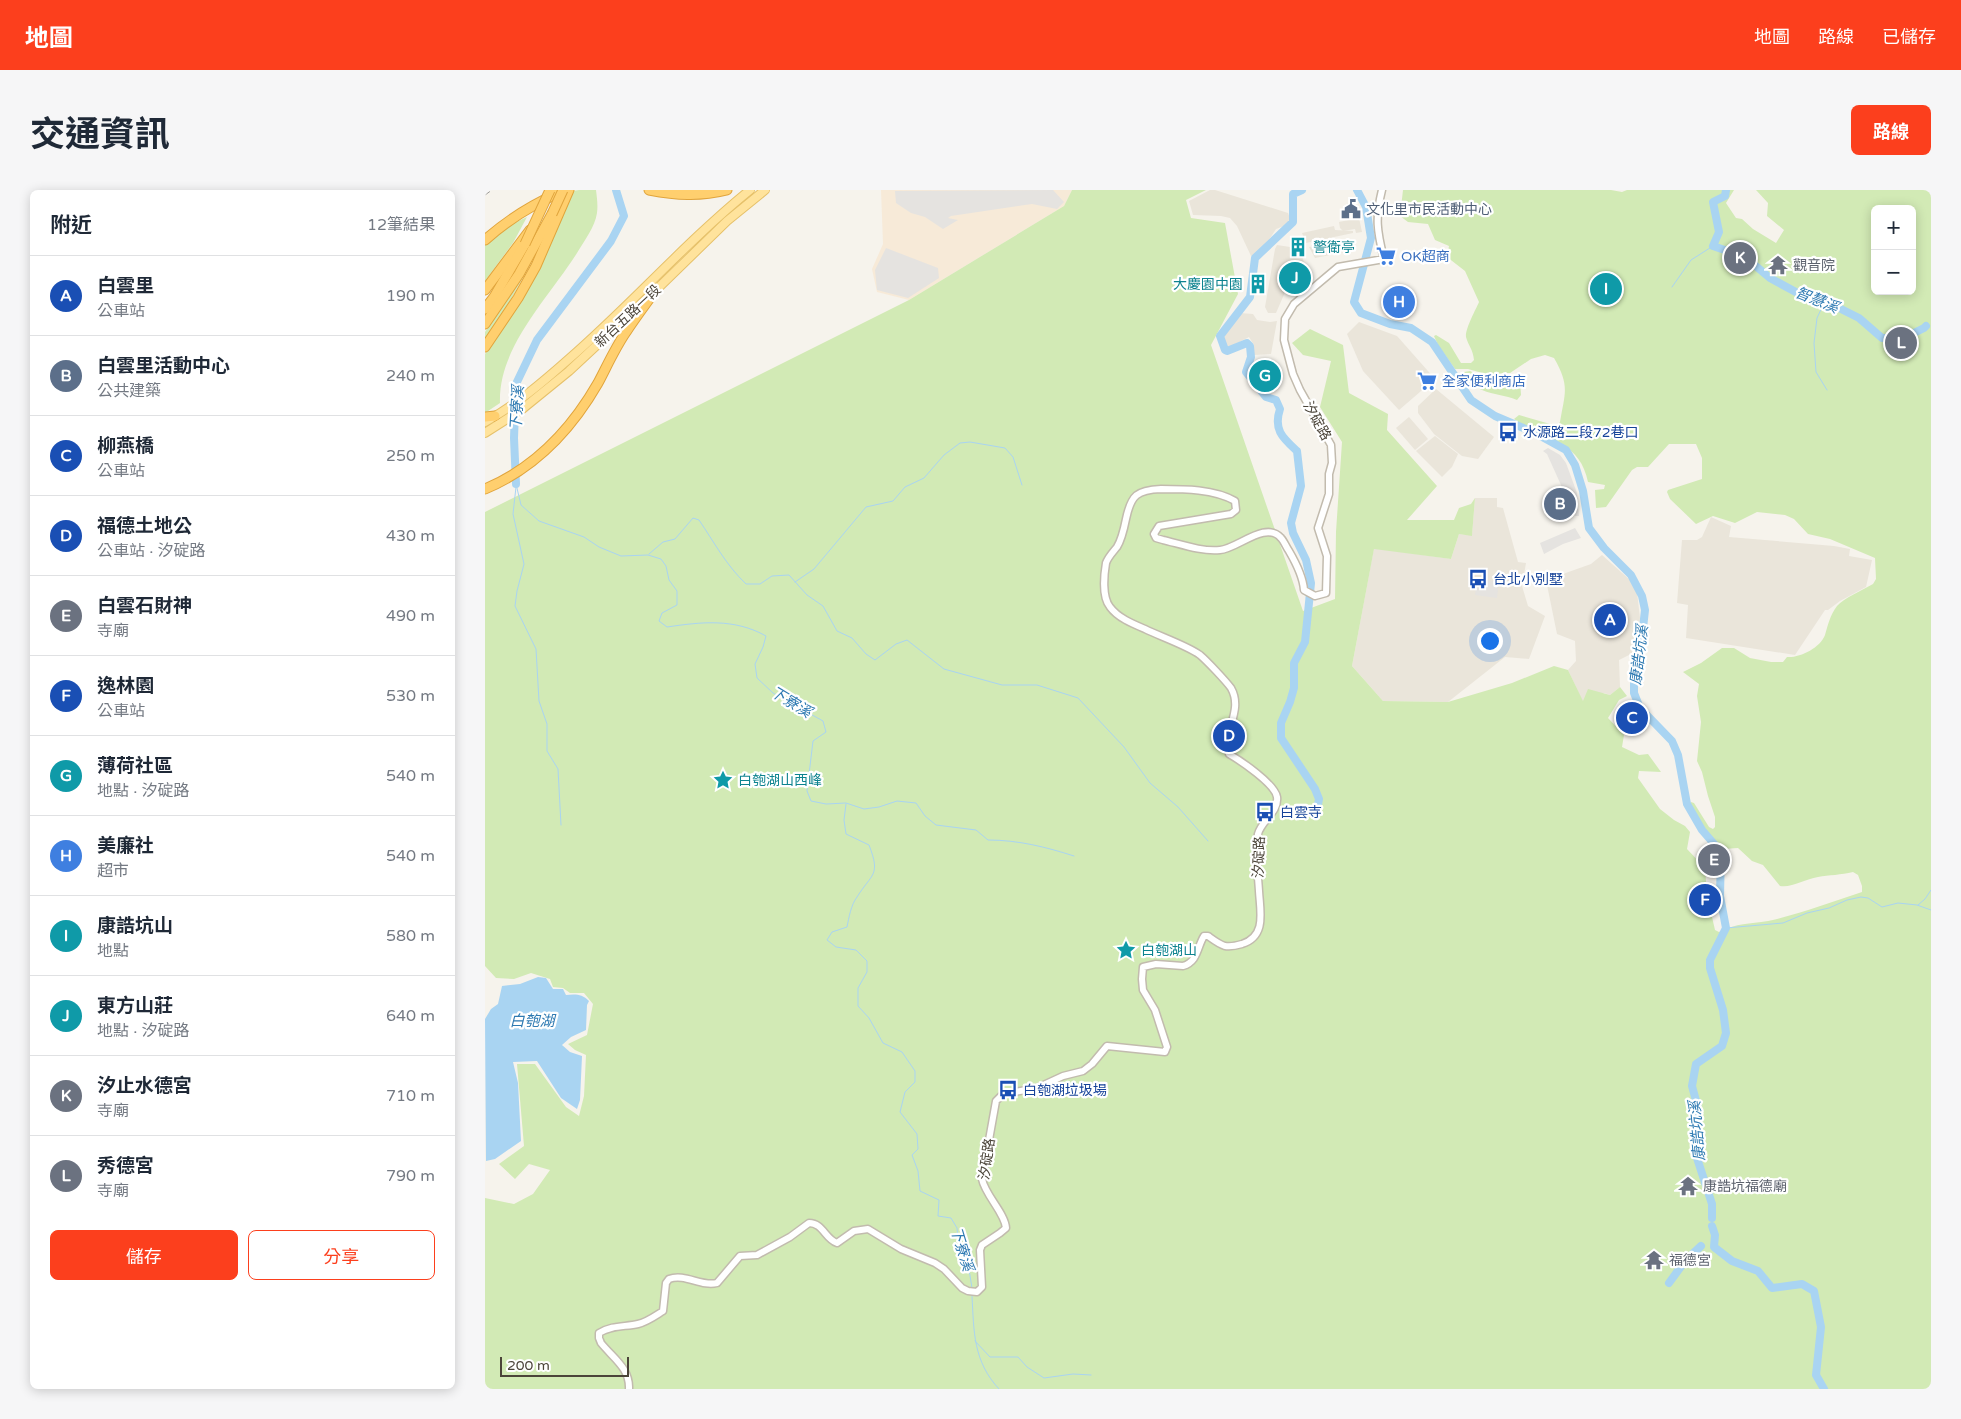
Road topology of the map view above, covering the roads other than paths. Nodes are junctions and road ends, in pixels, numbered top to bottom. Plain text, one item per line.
1 (550, 190) edge
2 (566, 190) edge
3 (649, 190) edge
4 (727, 190) edge
5 (750, 190) edge
6 (765, 190) edge
7 (1382, 190) edge
8 (485, 240) edge
9 (522, 244) junction
10 (485, 290) edge
11 (655, 292) junction
12 (485, 310) edge
13 (485, 324) edge
14 (485, 347) edge
15 (495, 416) junction
16 (485, 417) edge
17 (485, 422) edge
18 (485, 433) edge
19 (485, 489) edge
20 (629, 1389) edge

1 - 9 highway, bridge
2 - 8 highway
2 - 13 highway, bridge
2 - 14 highway
3 - 4 highway
5 - 15 main road, 新台五路一段
6 - 11 main road, 新台五路一段
7 - 20 street, 汐碇路
9 - 10 highway
9 - 12 highway
11 - 18 main road, 新台五路一段
11 - 19 highway
15 - 16 highway
15 - 17 main road, 新台五路一段

